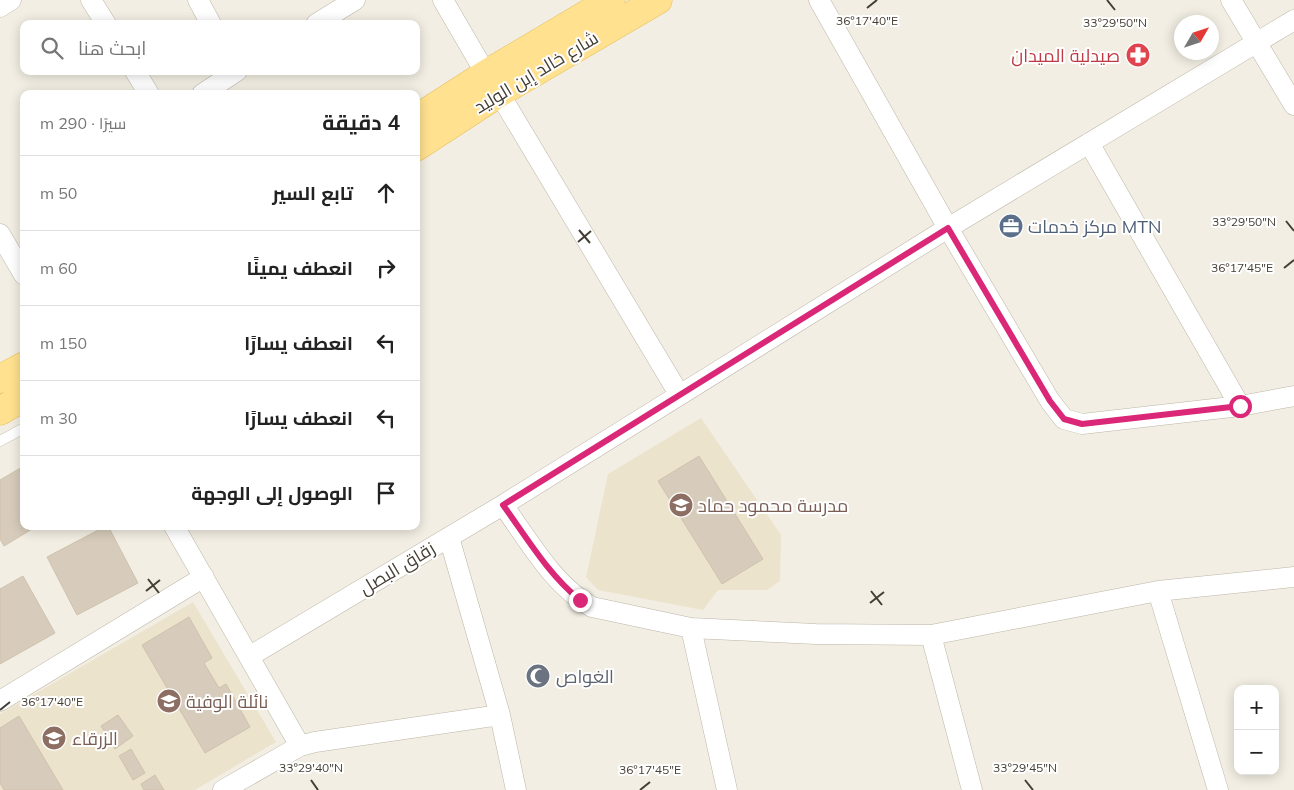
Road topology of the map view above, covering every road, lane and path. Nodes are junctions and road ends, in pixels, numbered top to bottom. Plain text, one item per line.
1 (11, 0) edge
2 (91, 0) edge
3 (198, 0) edge
4 (355, 0) edge
5 (442, 0) edge
6 (611, 0) edge
7 (658, 0) edge
8 (819, 0) edge
9 (1231, 0) edge
10 (0, 7) edge
11 (104, 20) edge
12 (209, 20) edge
13 (322, 20) edge
14 (1294, 20) edge
15 (1257, 42) junction
16 (137, 75) edge
17 (231, 75) edge
18 (493, 84) junction
19 (147, 90) edge
20 (208, 90) edge
21 (1294, 105) edge
22 (420, 117) edge
23 (1090, 143) junction
24 (420, 144) edge
25 (948, 228) junction
26 (0, 234) edge
27 (20, 268) edge
28 (20, 368) edge
29 (0, 380) edge
30 (679, 394) junction
31 (1294, 396) edge
32 (20, 399) edge
33 (1240, 406) junction
34 (0, 411) edge
35 (20, 430) edge
36 (0, 441) edge
37 (503, 505) junction
38 (176, 530) edge
39 (449, 537) junction
40 (1294, 577) edge
41 (204, 578) junction
42 (1158, 591) junction
43 (691, 628) junction
44 (931, 635) junction
45 (250, 656) junction
46 (0, 701) edge
47 (500, 715) junction
48 (300, 746) junction
49 (223, 790) edge
50 (516, 790) edge
51 (727, 790) edge
52 (972, 790) edge
53 (1218, 790) edge

1 - 10 street
2 - 11 street
3 - 12 street
4 - 13 street
5 - 18 street
6 - 18 main road, شارع خالد إبن الوليد
7 - 18 main road, شارع خالد إبن الوليد
8 - 25 street
9 - 15 street
14 - 15 street
15 - 21 street
15 - 23 street
16 - 19 street
17 - 20 street
18 - 22 main road, شارع خالد إبن الوليد
18 - 24 main road, شارع خالد إبن الوليد
18 - 30 street
23 - 25 street
23 - 33 street
25 - 30 street
25 - 33 street
26 - 27 street
28 - 29 main road
30 - 37 street
31 - 33 street
32 - 34 main road
35 - 36 lane
37 - 39 street
37 - 43 street
38 - 41 street
39 - 45 street, زقاق البصل
39 - 47 street, زقاق البصل
40 - 42 street
41 - 45 street
41 - 46 street
42 - 44 street
42 - 53 street
43 - 44 street
43 - 51 street
44 - 52 street
45 - 48 street
47 - 48 street
47 - 50 street, زقاق البصل
48 - 49 street

